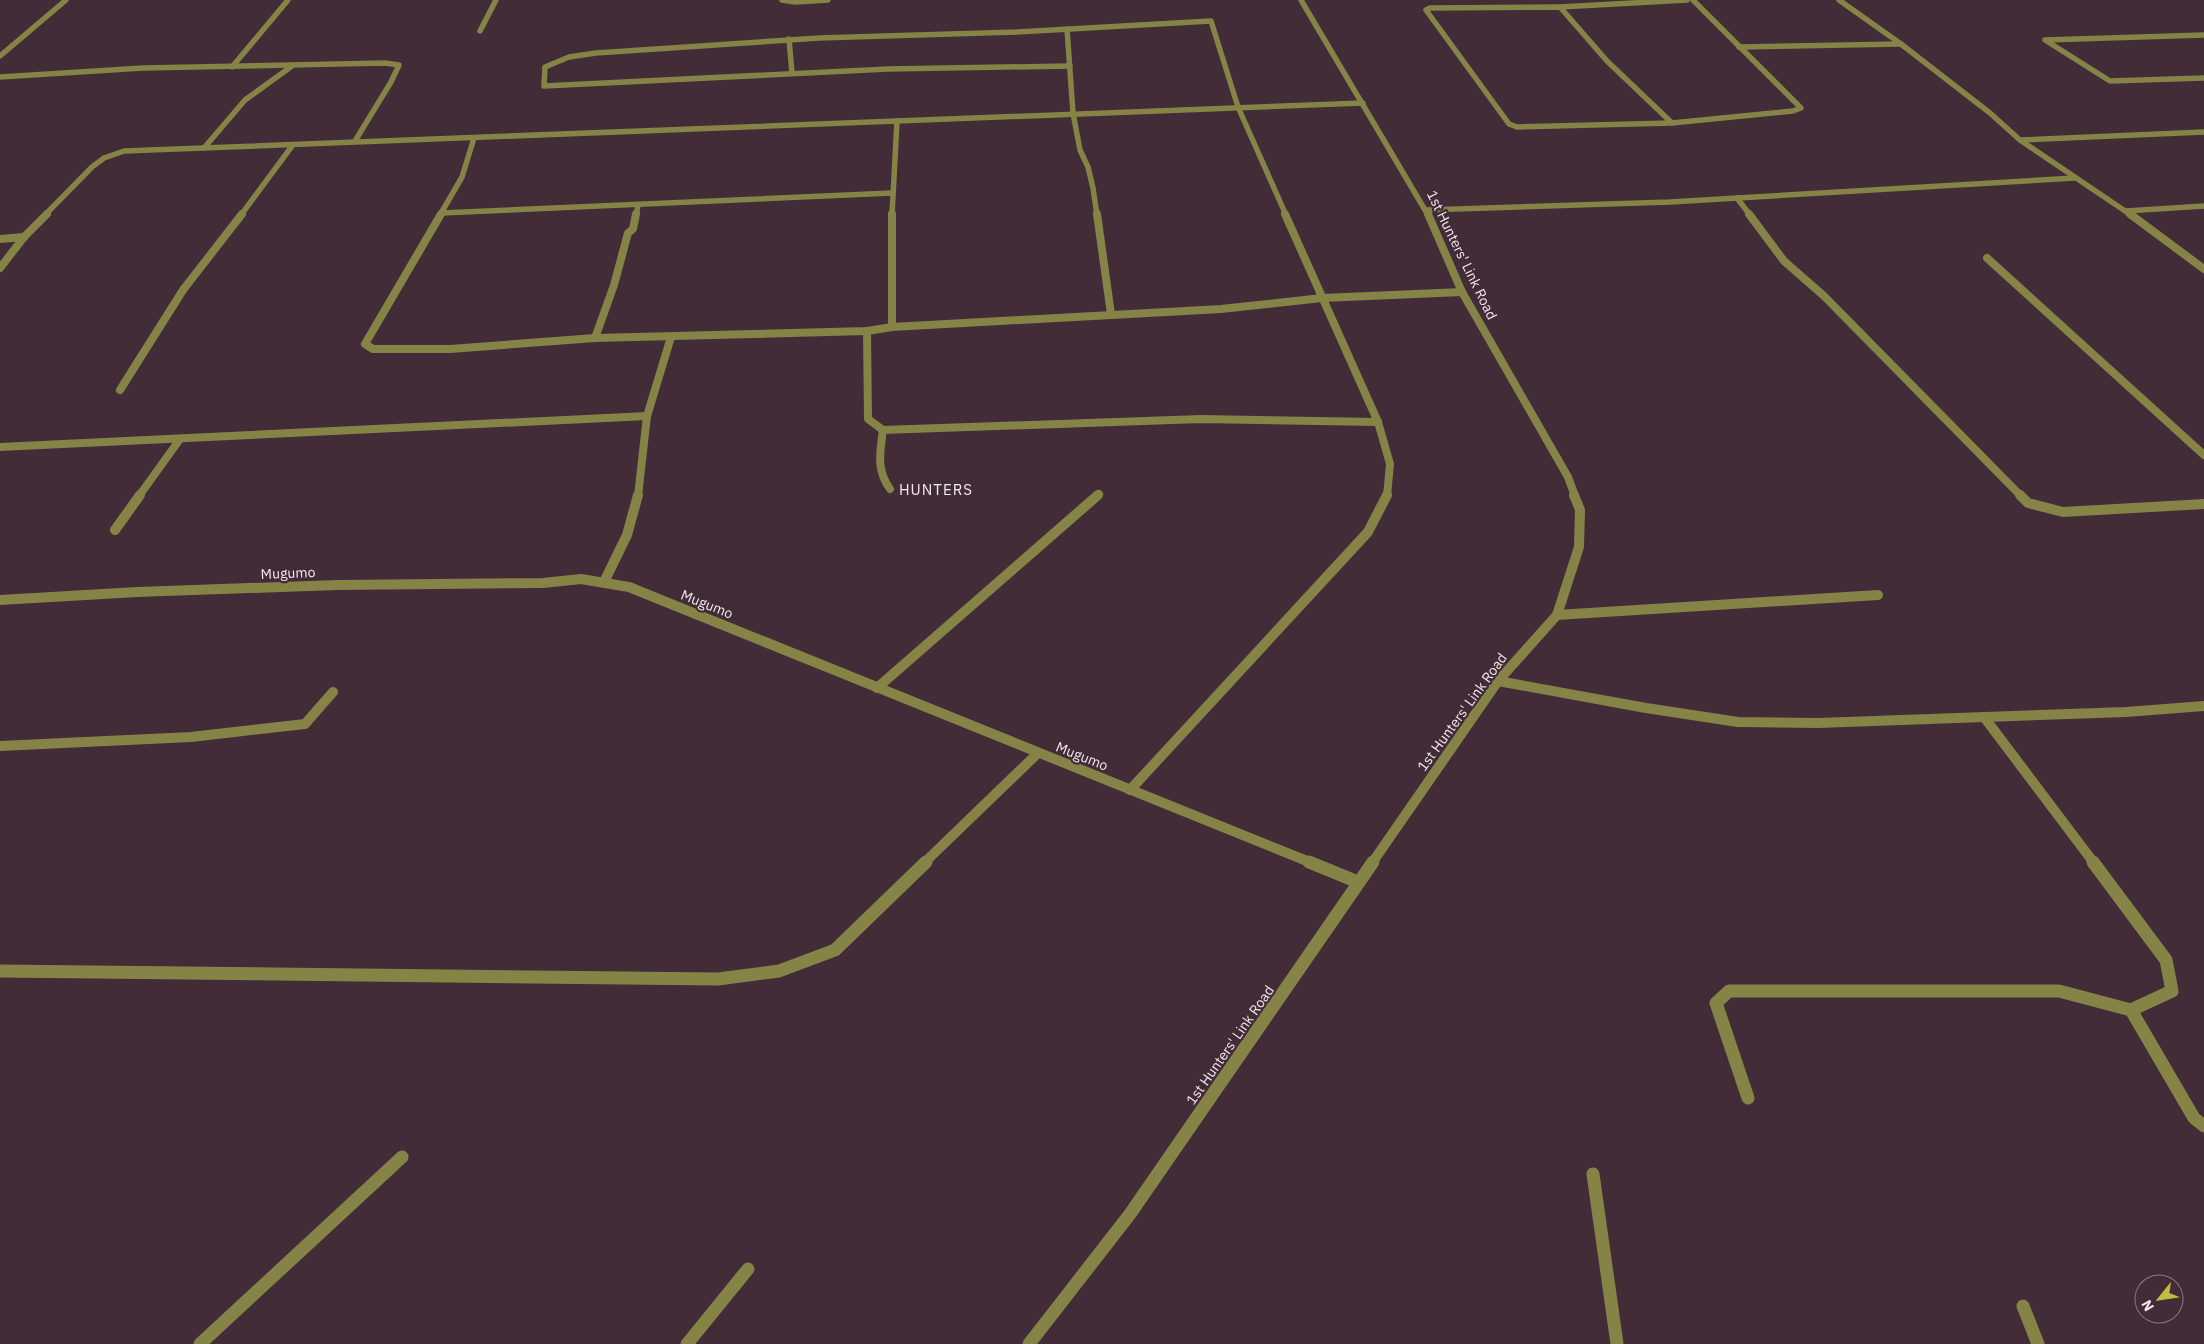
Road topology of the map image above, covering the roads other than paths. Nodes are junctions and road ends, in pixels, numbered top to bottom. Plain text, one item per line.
1 (66, 0) edge
2 (288, 0) edge
3 (496, 0) edge
4 (782, 0) edge
5 (828, 0) edge
6 (1301, 0) edge
7 (1687, 0) edge
8 (1693, 0) edge
9 (1839, 0) edge
10 (1560, 7) junction
11 (1067, 29) junction
12 (480, 32) dead end
13 (2204, 35) edge
14 (789, 39) junction
15 (1901, 44) junction
16 (1739, 47) junction
17 (0, 56) edge
18 (292, 66) junction
19 (1070, 66) junction
20 (232, 67) junction
21 (792, 73) junction
22 (0, 77) edge
23 (8, 78) junction
24 (2204, 78) edge
25 (0, 85) edge
26 (1363, 103) junction
27 (1238, 108) junction
28 (1073, 113) junction
29 (896, 121) junction
30 (1672, 122) junction
31 (2204, 132) edge
32 (474, 138) junction
33 (2020, 140) junction
34 (354, 141) junction
35 (292, 146) junction
36 (204, 148) junction
37 (2075, 178) junction
38 (892, 193) junction
39 (1737, 198) junction
40 (638, 206) junction
41 (2204, 206) edge
42 (1426, 210) junction
43 (2126, 211) junction
44 (441, 213) junction
45 (24, 237) junction
46 (0, 239) edge
47 (1987, 258) dead end
48 (0, 268) edge
49 (2204, 269) edge
50 (1462, 292) junction
51 (1322, 298) junction
52 (1111, 314) junction
53 (892, 327) junction
54 (867, 331) junction
55 (671, 337) junction
56 (595, 338) junction
57 (120, 390) dead end
58 (647, 416) junction
59 (1378, 422) junction
60 (883, 430) junction
61 (180, 439) junction
62 (0, 447) edge
63 (2204, 455) edge
64 (890, 489) dead end
65 (1099, 494) dead end
66 (2204, 504) edge
67 (115, 530) dead end
68 (604, 582) junction
69 (1878, 594) dead end
70 (0, 600) edge
71 (1556, 614) junction
72 (1498, 681) junction
73 (877, 688) junction
74 (333, 692) dead end
75 (2204, 706) edge
76 (1984, 717) junction
77 (0, 746) edge
78 (1038, 753) junction
79 (1130, 790) junction
80 (1358, 882) junction
81 (0, 971) edge
82 (2132, 1010) junction
83 (1748, 1098) dead end
84 (2204, 1126) edge
85 (402, 1157) dead end
86 (1593, 1174) dead end
87 (748, 1269) dead end
88 (2023, 1306) dead end
89 (200, 1344) edge
90 (687, 1344) edge
91 (1029, 1344) edge
92 (1617, 1344) edge
93 (2038, 1344) edge

1 - 17 street
2 - 20 street
3 - 12 street
4 - 5 street
6 - 26 street, 1st Hunters' Link Road
7 - 10 street
8 - 16 street
9 - 15 street
10 - 30 street
10 - 30 street
11 - 14 street
11 - 19 street
11 - 27 street
13 - 24 street
14 - 21 street
14 - 21 street
15 - 16 street
15 - 33 street
16 - 30 street
18 - 20 street
18 - 34 street
18 - 36 street
19 - 21 street
19 - 28 street
20 - 23 street
22 - 23 street
23 - 25 street
26 - 27 street
26 - 42 street, 1st Hunters' Link Road
27 - 28 street
27 - 51 street
28 - 29 street
28 - 52 street
29 - 32 street
29 - 38 street
31 - 33 street
32 - 34 street
32 - 44 street
33 - 37 street
34 - 35 street
35 - 36 street
35 - 57 street
36 - 45 street
37 - 39 street
37 - 43 street
38 - 40 street
38 - 53 street
39 - 42 street
39 - 66 street
40 - 44 street
40 - 56 street
41 - 43 street
42 - 50 street, 1st Hunters' Link Road
43 - 49 street
44 - 56 street
45 - 46 street
45 - 48 street
47 - 63 street
50 - 51 street
50 - 71 street, 1st Hunters' Link Road
51 - 52 street
51 - 59 street
52 - 53 street
53 - 54 street
54 - 55 street
54 - 60 street
55 - 56 street
55 - 58 street
58 - 61 street
58 - 68 street
59 - 60 street
59 - 79 street
60 - 64 street
61 - 62 street
61 - 67 street
65 - 73 street
68 - 70 street, Mugumo
68 - 73 street, Mugumo
69 - 71 street
71 - 72 street, 1st Hunters' Link Road
72 - 76 street
72 - 80 street, 1st Hunters' Link Road
73 - 78 street, Mugumo
74 - 77 street
75 - 76 street
76 - 82 street
78 - 79 street, Mugumo
78 - 81 street
79 - 80 street, Mugumo
80 - 91 street, 1st Hunters' Link Road
82 - 83 street
82 - 84 street
85 - 89 street
86 - 92 street
87 - 90 street
88 - 93 street

